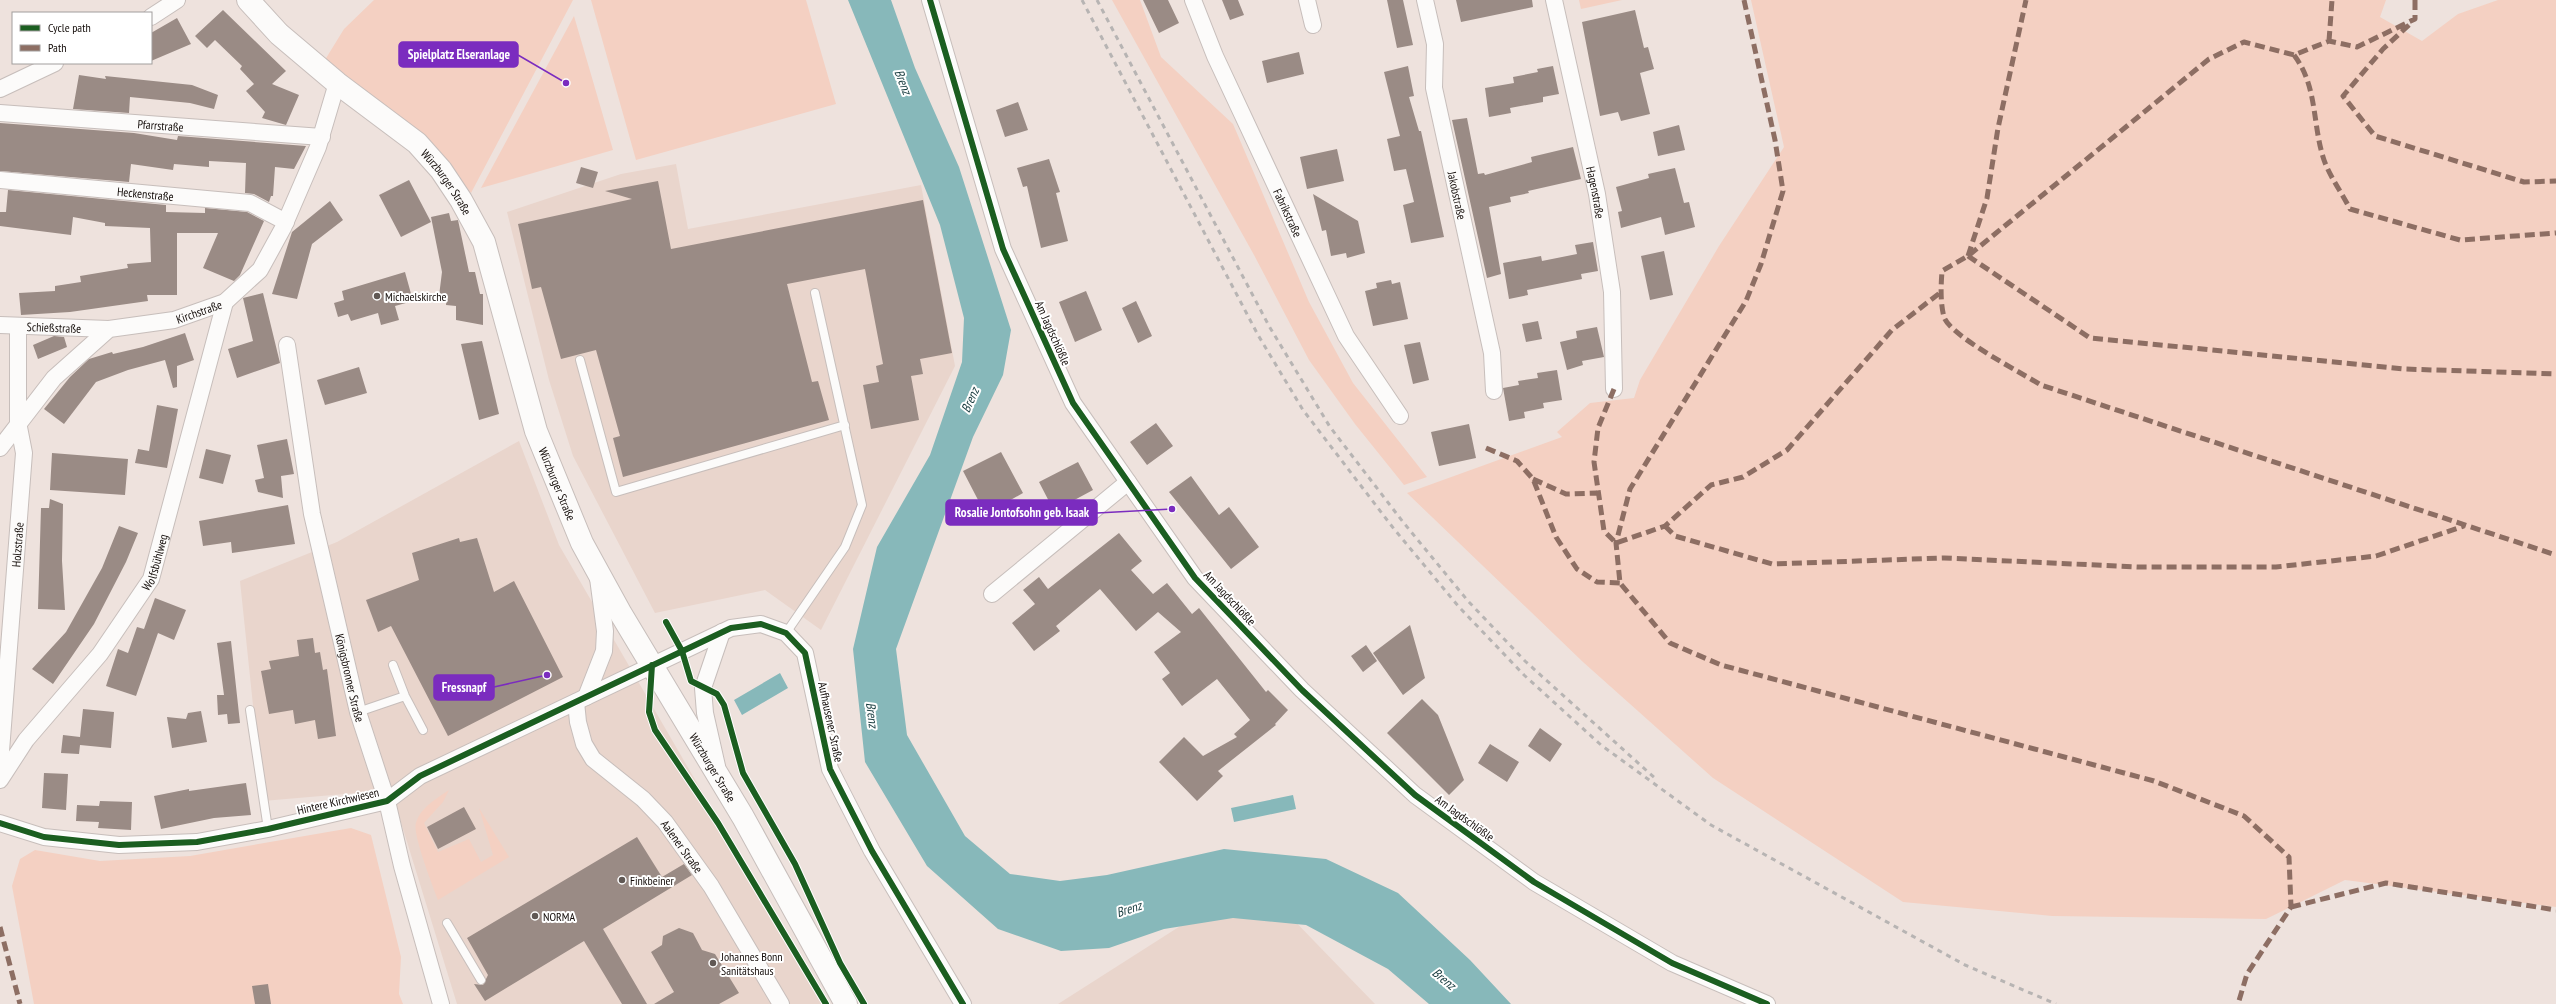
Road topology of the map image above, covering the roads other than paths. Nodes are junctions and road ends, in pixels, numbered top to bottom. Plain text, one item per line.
1 (177, 0) edge
2 (248, 0) edge
3 (930, 0) edge
4 (1193, 0) edge
5 (1308, 0) edge
6 (1425, 0) edge
7 (1554, 0) edge
8 (152, 16) edge
9 (1314, 25) dead end
10 (53, 64) edge
11 (337, 83) junction
12 (0, 89) edge
13 (0, 113) edge
14 (322, 137) junction
15 (0, 180) edge
16 (286, 222) junction
17 (816, 293) dead end
18 (225, 302) junction
19 (0, 325) edge
20 (18, 326) junction
21 (109, 329) junction
22 (287, 345) dead end
23 (580, 360) dead end
24 (1614, 389) dead end
25 (1494, 391) dead end
26 (1400, 416) dead end
27 (18, 422) junction
28 (845, 425) junction
29 (0, 448) edge
30 (1128, 482) junction
31 (597, 570) junction
32 (992, 594) dead end
33 (722, 632) junction
34 (786, 633) junction
35 (393, 665) dead end
36 (652, 665) junction
37 (405, 696) junction
38 (581, 700) junction
39 (250, 710) dead end
40 (358, 712) junction
41 (423, 730) dead end
42 (0, 764) edge
43 (720, 777) junction
44 (0, 780) edge
45 (387, 801) junction
46 (0, 823) edge
47 (268, 829) junction
48 (447, 923) dead end
49 (481, 980) dead end
50 (441, 1004) edge
51 (781, 1004) edge
52 (846, 1004) edge
53 (963, 1004) edge
54 (1767, 1004) edge

1 - 8 street
2 - 11 main road, Würzburger Straße
3 - 30 street, Am Jagdschlößle
4 - 26 street, Fabrikstraße
5 - 9 street
6 - 25 street, Jakobstraße
7 - 24 street, Hagenstraße
10 - 12 street
11 - 14 street, Kirchstraße
11 - 31 main road, Würzburger Straße
13 - 14 street, Pfarrstraße
14 - 16 street, Kirchstraße
15 - 16 street, Heckenstraße
16 - 18 street, Kirchstraße
17 - 28 lane
18 - 21 street, Kirchstraße
18 - 44 street, Wolfsbühlweg
19 - 20 street, Schießstraße
20 - 21 street, Schießstraße
20 - 27 street, Holzstraße
21 - 27 street
22 - 40 street, Königsbronner Straße
23 - 28 lane
27 - 29 street
27 - 42 street, Holzstraße
28 - 34 lane
30 - 32 street
30 - 54 street, Am Jagdschlößle
31 - 36 main road, Würzburger Straße
31 - 38 street
33 - 34 street, Aufhausener Straße
33 - 36 street, Aufhausener Straße
33 - 43 street
34 - 53 street, Aufhausener Straße
35 - 37 lane
36 - 38 street, Hintere Kirchwiesen
36 - 43 main road, Würzburger Straße
37 - 40 lane
37 - 41 lane
38 - 45 street, Hintere Kirchwiesen
38 - 51 street, Aalener Straße
39 - 47 lane
40 - 45 street, Königsbronner Straße
43 - 52 main road, Würzburger Straße
45 - 47 street, Hintere Kirchwiesen
45 - 50 street, Königsbronner Straße
46 - 47 street, Hintere Kirchwiesen
48 - 49 lane

